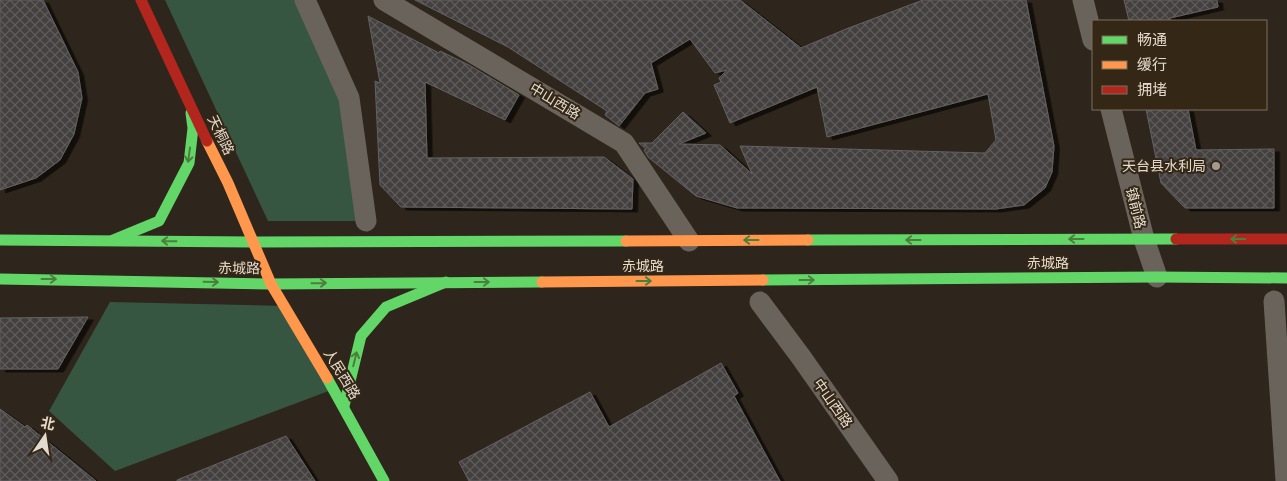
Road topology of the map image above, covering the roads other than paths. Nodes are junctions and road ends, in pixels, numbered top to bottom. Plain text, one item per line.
1 (141, 0) edge
2 (305, 0) edge
3 (384, 0) edge
4 (1083, 0) edge
5 (1092, 36) edge
6 (190, 106) junction
7 (1110, 110) edge
8 (366, 221) dead end
9 (1144, 239) junction
10 (1287, 239) edge
11 (0, 240) edge
12 (113, 240) junction
13 (689, 241) junction
14 (252, 242) junction
15 (1157, 277) junction
16 (1287, 278) edge
17 (0, 279) edge
18 (447, 282) junction
19 (271, 284) junction
20 (1274, 301) dead end
21 (760, 302) dead end
22 (344, 406) junction
23 (384, 481) edge
24 (888, 481) edge
25 (1286, 481) edge

1 - 6 main road, 天桐路
2 - 8 street
3 - 13 street, 中山西路
4 - 5 street
6 -> 12 main road
6 - 14 main road, 天桐路
7 - 9 street, 镇前路
10 -> 9 main road, 赤城路
9 -> 13 main road, 赤城路
9 - 15 street, 镇前路
11 - 12 main road, 赤城路
14 -> 12 main road, 赤城路
13 - 14 main road, 赤城路
14 - 19 main road, 天桐路
15 - 16 main road, 赤城路
18 -> 15 main road, 赤城路
17 -> 19 main road, 赤城路
19 -> 18 main road, 赤城路
22 -> 18 main road
19 - 22 main road, 人民西路
20 - 25 street
21 - 24 street, 中山西路
22 - 23 main road, 人民西路

